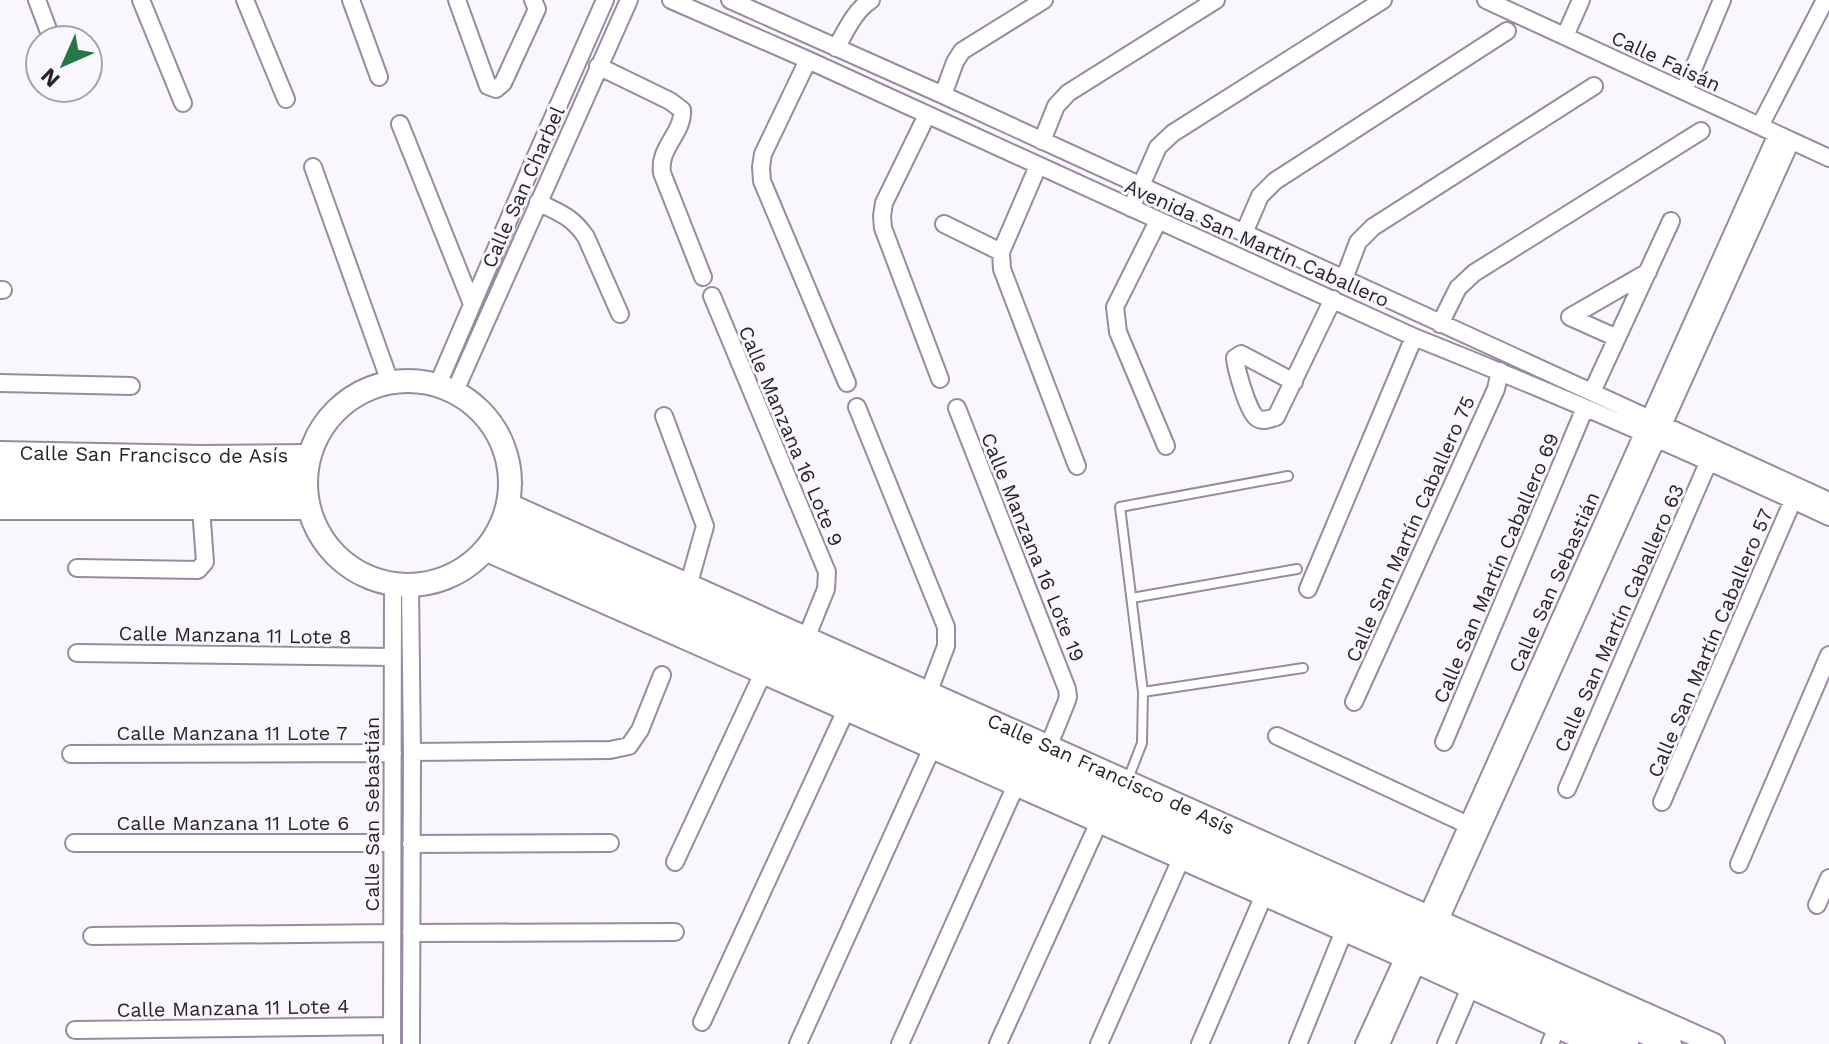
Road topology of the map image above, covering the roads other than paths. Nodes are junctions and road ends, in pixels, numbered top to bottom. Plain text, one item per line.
1 (37, 0) edge
2 (141, 0) edge
3 (245, 0) edge
4 (351, 0) edge
5 (457, 0) edge
6 (533, 0) edge
7 (605, 0) edge
8 (629, 0) edge
9 (671, 0) edge
10 (871, 0) edge
11 (1044, 0) edge
12 (1216, 0) edge
13 (1383, 0) edge
14 (1486, 0) edge
15 (1581, 0) edge
16 (1722, 0) edge
17 (1825, 0) edge
18 (736, 1) edge
19 (46, 24) edge
20 (1507, 31) dead end
21 (1565, 36) junction
22 (836, 48) junction
23 (808, 60) junction
24 (598, 66) junction
25 (379, 77) dead end
26 (1594, 86) dead end
27 (1684, 91) junction
28 (943, 95) junction
29 (286, 99) dead end
30 (183, 103) dead end
31 (927, 115) junction
32 (400, 124) dead end
33 (1760, 126) junction
34 (1701, 131) dead end
35 (1784, 137) junction
36 (1042, 141) junction
37 (1829, 158) edge
38 (1038, 166) junction
39 (313, 167) dead end
40 (1140, 186) junction
41 (538, 202) junction
42 (1131, 208) junction
43 (1158, 221) junction
44 (1671, 221) dead end
45 (944, 224) dead end
46 (1244, 233) junction
47 (1001, 252) junction
48 (1648, 272) junction
49 (703, 277) dead end
50 (1344, 279) junction
51 (712, 296) dead end
52 (1333, 299) junction
53 (472, 304) junction
54 (620, 314) dead end
55 (1440, 324) junction
56 (1414, 337) junction
57 (1617, 338) junction
58 (1500, 371) junction
59 (940, 379) dead end
60 (390, 382) junction
61 (1294, 382) dead end
62 (0, 383) edge
63 (847, 383) dead end
64 (131, 386) dead end
65 (446, 388) junction
66 (1592, 392) junction
67 (857, 407) dead end
68 (957, 408) dead end
69 (1585, 408) junction
70 (664, 416) dead end
71 (1653, 429) junction
72 (1166, 446) dead end
73 (0, 452) edge
74 (1708, 463) junction
75 (1077, 466) dead end
76 (0, 471) edge
77 (1288, 476) dead end
78 (308, 483) junction
79 (0, 490) edge
80 (1793, 500) junction
81 (1829, 501) edge
82 (201, 508) junction
83 (0, 509) edge
84 (1829, 517) edge
85 (499, 529) junction
86 (77, 568) dead end
87 (1297, 569) dead end
88 (689, 583) junction
89 (402, 585) junction
90 (1308, 589) dead end
91 (1132, 598) junction
92 (807, 636) junction
93 (77, 653) dead end
94 (1829, 655) edge
95 (393, 657) junction
96 (1303, 668) dead end
97 (763, 673) junction
98 (662, 675) dead end
99 (929, 691) junction
100 (1143, 692) junction
101 (1354, 702) dead end
102 (846, 710) junction
103 (1277, 736) dead end
104 (1444, 742) dead end
105 (1049, 745) junction
106 (932, 748) junction
107 (412, 752) junction
108 (393, 753) junction
109 (71, 754) dead end
110 (1128, 780) junction
111 (1016, 785) junction
112 (1567, 789) dead end
113 (1662, 802) dead end
114 (1099, 822) junction
115 (1468, 825) junction
116 (74, 843) dead end
117 (392, 843) junction
118 (610, 843) dead end
119 (411, 844) junction
120 (1181, 859) junction
121 (675, 862) dead end
122 (1739, 864) dead end
123 (1829, 878) edge
124 (1264, 895) junction
125 (1817, 905) dead end
126 (1344, 931) junction
127 (675, 932) dead end
128 (392, 933) junction
129 (411, 933) junction
130 (92, 936) dead end
131 (1422, 939) junction
132 (1470, 988) junction
133 (702, 1022) dead end
134 (392, 1026) junction
135 (75, 1030) dead end
136 (1553, 1036) edge
137 (392, 1044) edge
138 (411, 1044) edge
139 (798, 1044) edge
140 (900, 1044) edge
141 (998, 1044) edge
142 (1099, 1044) edge
143 (1200, 1044) edge
144 (1298, 1044) edge
145 (1364, 1044) edge
146 (1381, 1044) edge
147 (1446, 1044) edge
148 (1593, 1044) edge
149 (1627, 1044) edge
150 (1670, 1044) edge
151 (1714, 1044) edge

1 - 19 street
2 - 30 street
3 - 29 street
4 - 25 street
5 - 6 street
7 - 53 street, Calle San Charbel
8 - 24 street, Calle San Charbel
9 - 23 street, Avenida San Martín Caballero
10 - 22 street
11 - 28 street
12 - 36 street
13 - 40 street
14 - 21 street, Calle Faisán
15 - 21 street
16 - 27 street
17 - 33 street
18 - 22 street, Avenida San Martín Caballero
20 - 46 street
21 - 27 street, Calle Faisán
22 - 28 street, Avenida San Martín Caballero
23 - 31 street, Avenida San Martín Caballero
23 - 63 street
24 - 41 street, Calle San Charbel
24 - 49 street
26 - 50 street
27 - 33 street, Calle Faisán
28 - 36 street, Avenida San Martín Caballero
31 - 38 street, Avenida San Martín Caballero
31 - 59 street
32 - 53 street
33 - 35 street, Calle Faisán
34 - 55 street
35 - 37 street, Calle Faisán
35 - 71 street, Calle San Sebastián
36 - 40 street, Avenida San Martín Caballero
38 - 42 street, Avenida San Martín Caballero
38 - 47 street
39 - 60 street
40 - 42 street
40 - 46 street, Avenida San Martín Caballero
41 - 54 street
41 - 65 street, Calle San Charbel
42 - 43 street, Avenida San Martín Caballero
43 - 52 street, Avenida San Martín Caballero
43 - 72 street
44 - 48 street
45 - 47 street
46 - 50 street, Avenida San Martín Caballero
47 - 75 street
48 - 57 street
48 - 57 street
50 - 55 street, Avenida San Martín Caballero
51 - 92 street, Calle Manzana 16 Lote 9
52 - 56 street, Avenida San Martín Caballero
52 - 61 street
53 - 65 street, Calle San Charbel
55 - 66 street, Avenida San Martín Caballero
56 - 58 street, Avenida San Martín Caballero
56 - 90 street
57 - 66 street
58 - 69 street, Avenida San Martín Caballero
58 - 101 street, Calle San Martín Caballero 75
60 - 65 main road
60 - 78 main road
62 - 64 street
65 - 85 main road
66 - 71 street, Avenida San Martín Caballero
67 - 99 street
68 - 105 street, Calle Manzana 16 Lote 19
69 - 71 street, Avenida San Martín Caballero
69 - 104 street, Calle San Martín Caballero 69
70 - 88 street
71 - 74 street, Avenida San Martín Caballero
71 - 81 street, Avenida San Martín Caballero
71 - 115 street, Calle San Sebastián
71 - 131 street, Calle San Sebastián
73 - 78 street, Calle San Francisco de Asís
74 - 80 street, Avenida San Martín Caballero
74 - 112 street, Calle San Martín Caballero 63
76 - 78 main road, Calle San Francisco de Asís
77 - 91 lane
78 - 79 main road, Calle San Francisco de Asís
78 - 82 street
78 - 89 main road
80 - 84 street, Avenida San Martín Caballero
80 - 113 street, Calle San Martín Caballero 57
82 - 83 street
82 - 86 street
85 - 88 street, Calle San Francisco de Asís
85 - 89 main road
85 - 97 street, Calle San Francisco de Asís
85 - 131 main road, Calle San Francisco de Asís
87 - 91 lane
88 - 92 street, Calle San Francisco de Asís
89 - 95 street, Calle San Sebastián
89 - 107 street, Calle San Sebastián
91 - 100 lane
92 - 99 street, Calle San Francisco de Asís
93 - 95 street, Calle Manzana 11 Lote 8
94 - 122 street
95 - 108 street, Calle San Sebastián
96 - 100 lane
97 - 102 street, Calle San Francisco de Asís
97 - 121 street
98 - 107 street
99 - 105 street, Calle San Francisco de Asís
100 - 110 lane
102 - 106 street, Calle San Francisco de Asís
102 - 133 street
103 - 115 street
105 - 110 street, Calle San Francisco de Asís
106 - 111 street, Calle San Francisco de Asís
106 - 139 street
107 - 119 street, Calle San Sebastián
108 - 109 street, Calle Manzana 11 Lote 7
108 - 117 street, Calle San Sebastián
110 - 131 street, Calle San Francisco de Asís
111 - 114 street, Calle San Francisco de Asís
111 - 140 street
114 - 120 street, Calle San Francisco de Asís
114 - 141 street
115 - 131 street, Calle San Sebastián
116 - 117 street, Calle Manzana 11 Lote 6
117 - 128 street, Calle San Sebastián
118 - 119 street
119 - 129 street, Calle San Sebastián
120 - 124 street, Calle San Francisco de Asís
120 - 142 street
123 - 125 street
124 - 126 street, Calle San Francisco de Asís
124 - 143 street
126 - 131 street, Calle San Francisco de Asís
126 - 144 street
127 - 129 street
128 - 130 street
128 - 134 street, Calle San Sebastián
129 - 138 street, Calle San Sebastián
131 - 132 street, Calle San Francisco de Asís
131 - 145 street, Calle San Sebastián
131 - 146 street, Calle San Sebastián
131 - 149 main road, Calle San Francisco de Asís
131 - 150 main road, Calle San Francisco de Asís
131 - 151 street, Calle San Francisco de Asís
132 - 136 street, Calle San Francisco de Asís
132 - 147 street
134 - 135 street, Calle Manzana 11 Lote 4
134 - 137 street, Calle San Sebastián
136 - 148 street, Calle San Francisco de Asís

